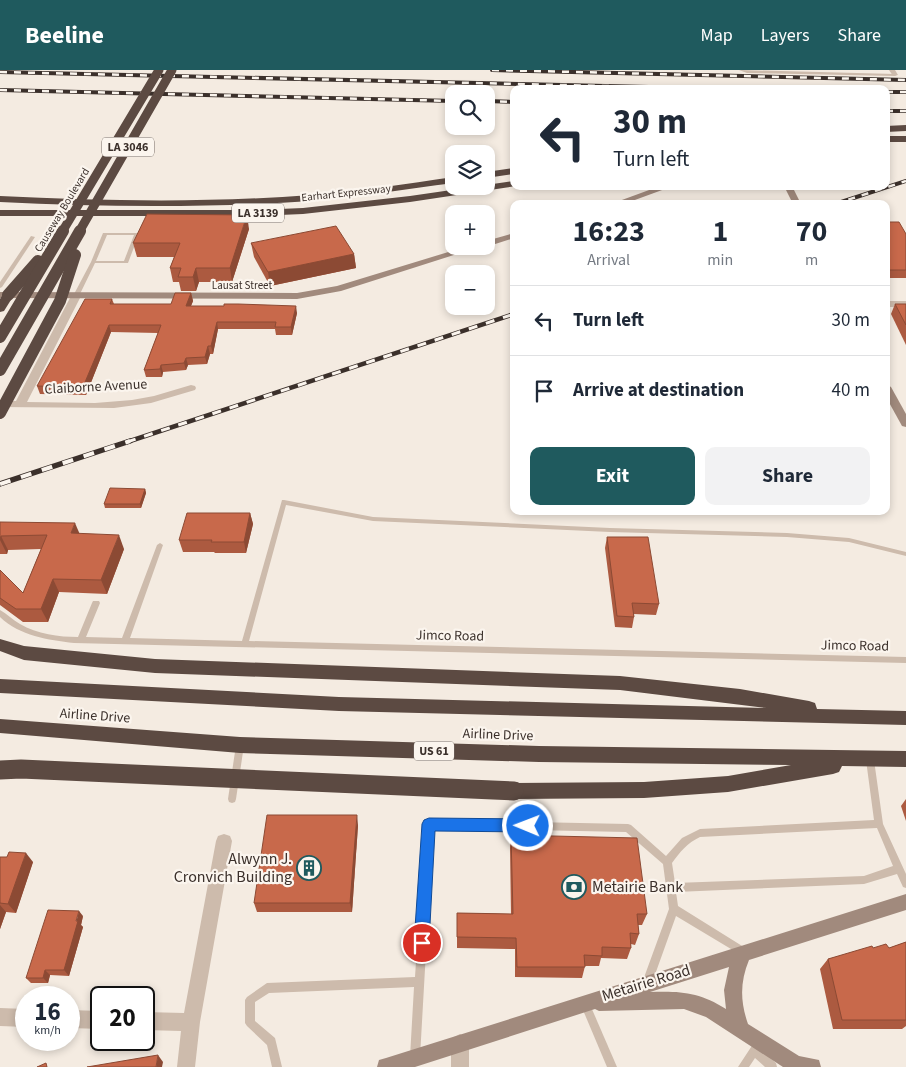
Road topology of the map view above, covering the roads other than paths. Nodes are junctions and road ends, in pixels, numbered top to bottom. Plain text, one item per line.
1 (159, 70) edge
2 (172, 70) edge
3 (741, 70) edge
4 (894, 72) edge
5 (906, 128) edge
6 (890, 129) edge
7 (890, 139) edge
8 (906, 139) edge
9 (510, 172) edge
10 (495, 174) edge
11 (445, 181) edge
12 (510, 185) edge
13 (657, 190) edge
14 (0, 199) edge
15 (628, 200) edge
16 (0, 213) edge
17 (72, 219) junction
18 (85, 225) junction
19 (510, 236) edge
20 (33, 237) dead end
21 (495, 241) edge
22 (449, 255) edge
23 (93, 262) junction
24 (0, 286) edge
25 (0, 295) edge
26 (76, 296) junction
27 (890, 304) edge
28 (906, 304) edge
29 (0, 309) edge
30 (0, 337) edge
31 (0, 370) edge
32 (191, 388) dead end
33 (890, 402) edge
34 (0, 404) edge
35 (20, 404) junction
36 (0, 412) edge
37 (905, 421) edge
38 (160, 545) dead end
39 (906, 554) edge
40 (96, 603) dead end
41 (0, 613) edge
42 (81, 640) junction
43 (125, 641) junction
44 (245, 644) junction
45 (0, 645) edge
46 (906, 660) edge
47 (0, 686) edge
48 (854, 717) junction
49 (906, 718) edge
50 (0, 726) edge
51 (240, 745) junction
52 (906, 759) edge
53 (870, 760) junction
54 (0, 770) edge
55 (232, 799) dead end
56 (879, 824) junction
57 (224, 841) dead end
58 (667, 862) junction
59 (899, 869) junction
60 (906, 884) edge
61 (671, 888) junction
62 (906, 902) edge
63 (674, 909) junction
64 (744, 952) junction
65 (419, 982) junction
66 (647, 983) junction
67 (584, 1003) junction
68 (0, 1017) edge
69 (15, 1018) edge
70 (155, 1021) edge
71 (191, 1022) junction
72 (740, 1029) junction
73 (460, 1043) junction
74 (758, 1047) junction
75 (414, 1058) junction
76 (186, 1067) edge
77 (277, 1067) edge
78 (386, 1067) edge
79 (460, 1067) edge
80 (612, 1067) edge
81 (743, 1067) edge
82 (772, 1067) edge
83 (812, 1067) edge

1 - 17 highway, Causeway Boulevard / LA 3046, bridge
2 - 18 highway, Causeway Boulevard / LA 3046, bridge
3 - 4 lane
5 - 6 highway
7 - 8 highway
9 - 10 highway
11 - 14 highway, Earhart Expressway / LA 3139
12 - 16 highway, Earhart Expressway / LA 3139
13 - 15 street
17 - 29 highway, bridge
17 - 30 highway, Causeway Boulevard / LA 3046, bridge
18 - 31 highway, bridge
18 - 36 highway, bridge
19 - 21 street
20 - 24 lane
22 - 26 street, Lausat Street
23 - 23 lane
23 - 26 lane
25 - 26 street, Lausat Street
26 - 35 street
27 - 28 street
32 - 35 street, Claiborne Avenue
33 - 37 street
34 - 35 street, Claiborne Avenue
38 - 43 lane
39 - 44 lane
40 - 42 lane
41 - 42 lane, Jimco Road
42 - 43 lane, Jimco Road
43 - 44 lane, Jimco Road
44 - 46 lane, Jimco Road
45 - 48 highway
47 - 48 highway, Airline Drive
48 - 49 highway, Airline Drive
50 - 51 highway, Airline Drive / US 61
51 - 53 highway, Airline Drive / US 61
51 - 55 lane
52 - 53 highway, Airline Drive / US 61
53 - 54 highway, bridge
53 - 56 lane
56 - 58 lane
56 - 59 lane
57 - 71 street
58 - 61 lane
58 - 65 lane
59 - 60 lane
59 - 61 lane
61 - 63 lane
62 - 64 street, Metairie Road
63 - 64 lane
63 - 66 lane
64 - 66 street, Metairie Road
64 - 72 street
65 - 75 lane
65 - 77 lane
66 - 67 street, Metairie Road
67 - 72 street
67 - 73 street, Metairie Road
67 - 80 lane
68 - 69 street
70 - 71 street
71 - 76 street
72 - 74 street
73 - 75 street, Metairie Road
73 - 79 street
74 - 81 lane
74 - 82 lane
74 - 83 street
75 - 78 street, Metairie Road

